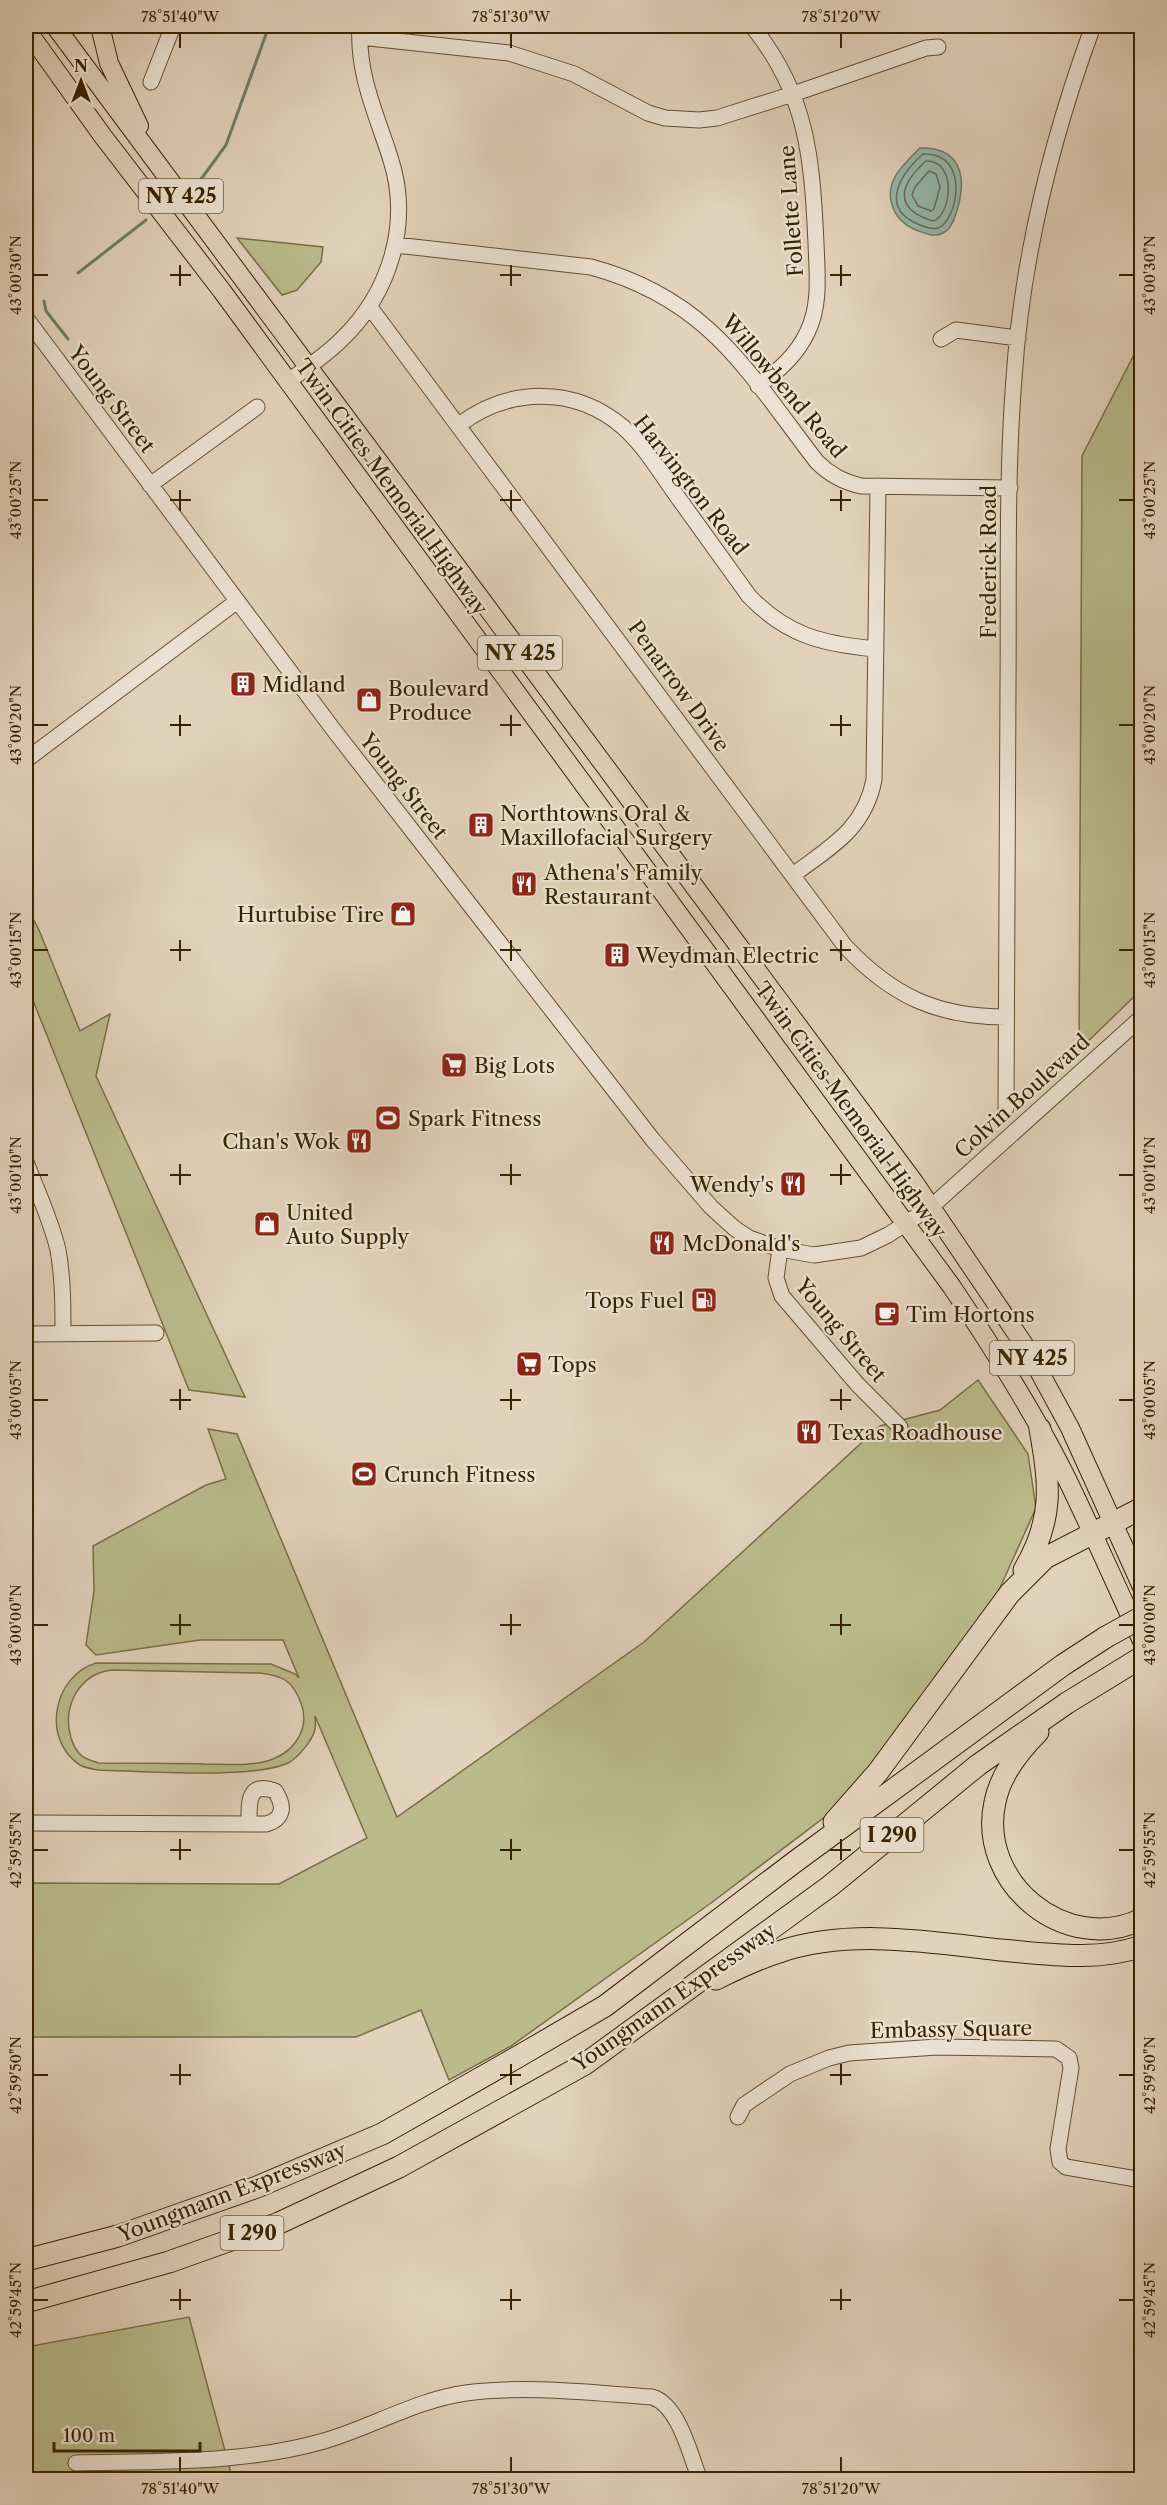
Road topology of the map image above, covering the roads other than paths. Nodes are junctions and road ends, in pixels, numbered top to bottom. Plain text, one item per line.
1 (55, 26) edge
2 (100, 26) edge
3 (172, 26) edge
4 (752, 26) edge
5 (1093, 26) edge
6 (360, 31) edge
7 (28, 35) edge
8 (938, 47) dead end
9 (152, 82) dead end
10 (793, 94) junction
11 (156, 163) junction
12 (396, 245) junction
13 (369, 306) junction
14 (26, 318) edge
15 (1018, 338) junction
16 (941, 339) dead end
17 (307, 366) junction
18 (287, 382) junction
19 (758, 386) junction
20 (257, 407) dead end
21 (459, 425) junction
22 (150, 485) junction
23 (878, 486) junction
24 (1010, 488) junction
25 (236, 602) junction
26 (876, 649) junction
27 (26, 760) edge
28 (793, 875) junction
29 (1006, 1017) junction
30 (1142, 1017) edge
31 (1006, 1108) dead end
32 (26, 1162) edge
33 (931, 1207) junction
34 (906, 1224) junction
35 (780, 1249) junction
36 (156, 1333) dead end
37 (26, 1334) edge
38 (63, 1334) junction
39 (900, 1427) dead end
40 (1040, 1429) junction
41 (1142, 1508) edge
42 (1113, 1521) junction
43 (1092, 1533) junction
44 (1142, 1587) edge
45 (1010, 1593) junction
46 (1142, 1617) edge
47 (1142, 1641) edge
48 (1142, 1657) edge
49 (1067, 1703) junction
50 (26, 1823) edge
51 (249, 1824) dead end
52 (796, 1861) junction
53 (1142, 1919) edge
54 (1142, 1947) edge
55 (667, 2002) junction
56 (738, 2116) dead end
57 (1142, 2180) edge
58 (26, 2260) edge
59 (26, 2302) edge
60 (76, 2463) dead end
61 (700, 2480) edge

1 - 11 main road, Twin Cities Memorial Highway / NY 425
2 - 11 main road
3 - 9 street
4 - 10 street, Follette Lane
5 - 15 street, Frederick Road
6 - 10 street
6 - 12 street
7 - 18 main road, Twin Cities Memorial Highway / NY 425
8 - 10 street
10 - 19 street, Follette Lane
11 - 17 main road, Twin Cities Memorial Highway / NY 425
12 - 13 street
12 - 19 street, Willowbend Road
13 - 17 street
13 - 21 street, Penarrow Drive
14 - 22 street, Young Street
15 - 16 street
15 - 24 street, Frederick Road
17 - 18 street
17 - 33 main road, Twin Cities Memorial Highway / NY 425
18 - 34 main road, Twin Cities Memorial Highway / NY 425
19 - 23 street, Willowbend Road
20 - 22 street
21 - 26 street, Harvington Road
21 - 28 street, Penarrow Drive
22 - 25 street, Young Street
23 - 24 street, Willowbend Road
23 - 26 street
24 - 29 street, Frederick Road
25 - 27 street
25 - 35 street, Young Street
26 - 28 street
28 - 29 street, Penarrow Drive
29 - 31 street, Frederick Road
30 - 33 street, Colvin Boulevard
32 - 38 street
33 - 34 street, Young Street
33 - 42 main road, Twin Cities Memorial Highway / NY 425
34 - 35 street, Young Street
34 - 40 main road, Twin Cities Memorial Highway / NY 425
35 - 39 street, Young Street
36 - 38 street
37 - 38 street
40 - 43 main road, Twin Cities Memorial Highway / NY 425
40 - 45 highway
41 - 42 highway
42 - 43 highway
42 - 44 main road, Twin Cities Memorial Highway / NY 425
43 - 45 highway
43 - 47 main road, Twin Cities Memorial Highway / NY 425
45 - 52 highway
46 - 52 highway, Youngmann Expressway / I 290, bridge
48 - 49 highway, Youngmann Expressway / I 290
49 - 53 highway
49 - 55 highway, Youngmann Expressway / I 290
50 - 51 street
52 - 58 highway, Youngmann Expressway / I 290
54 - 55 highway
55 - 59 highway, Youngmann Expressway / I 290
56 - 57 street, Embassy Square
60 - 61 street

